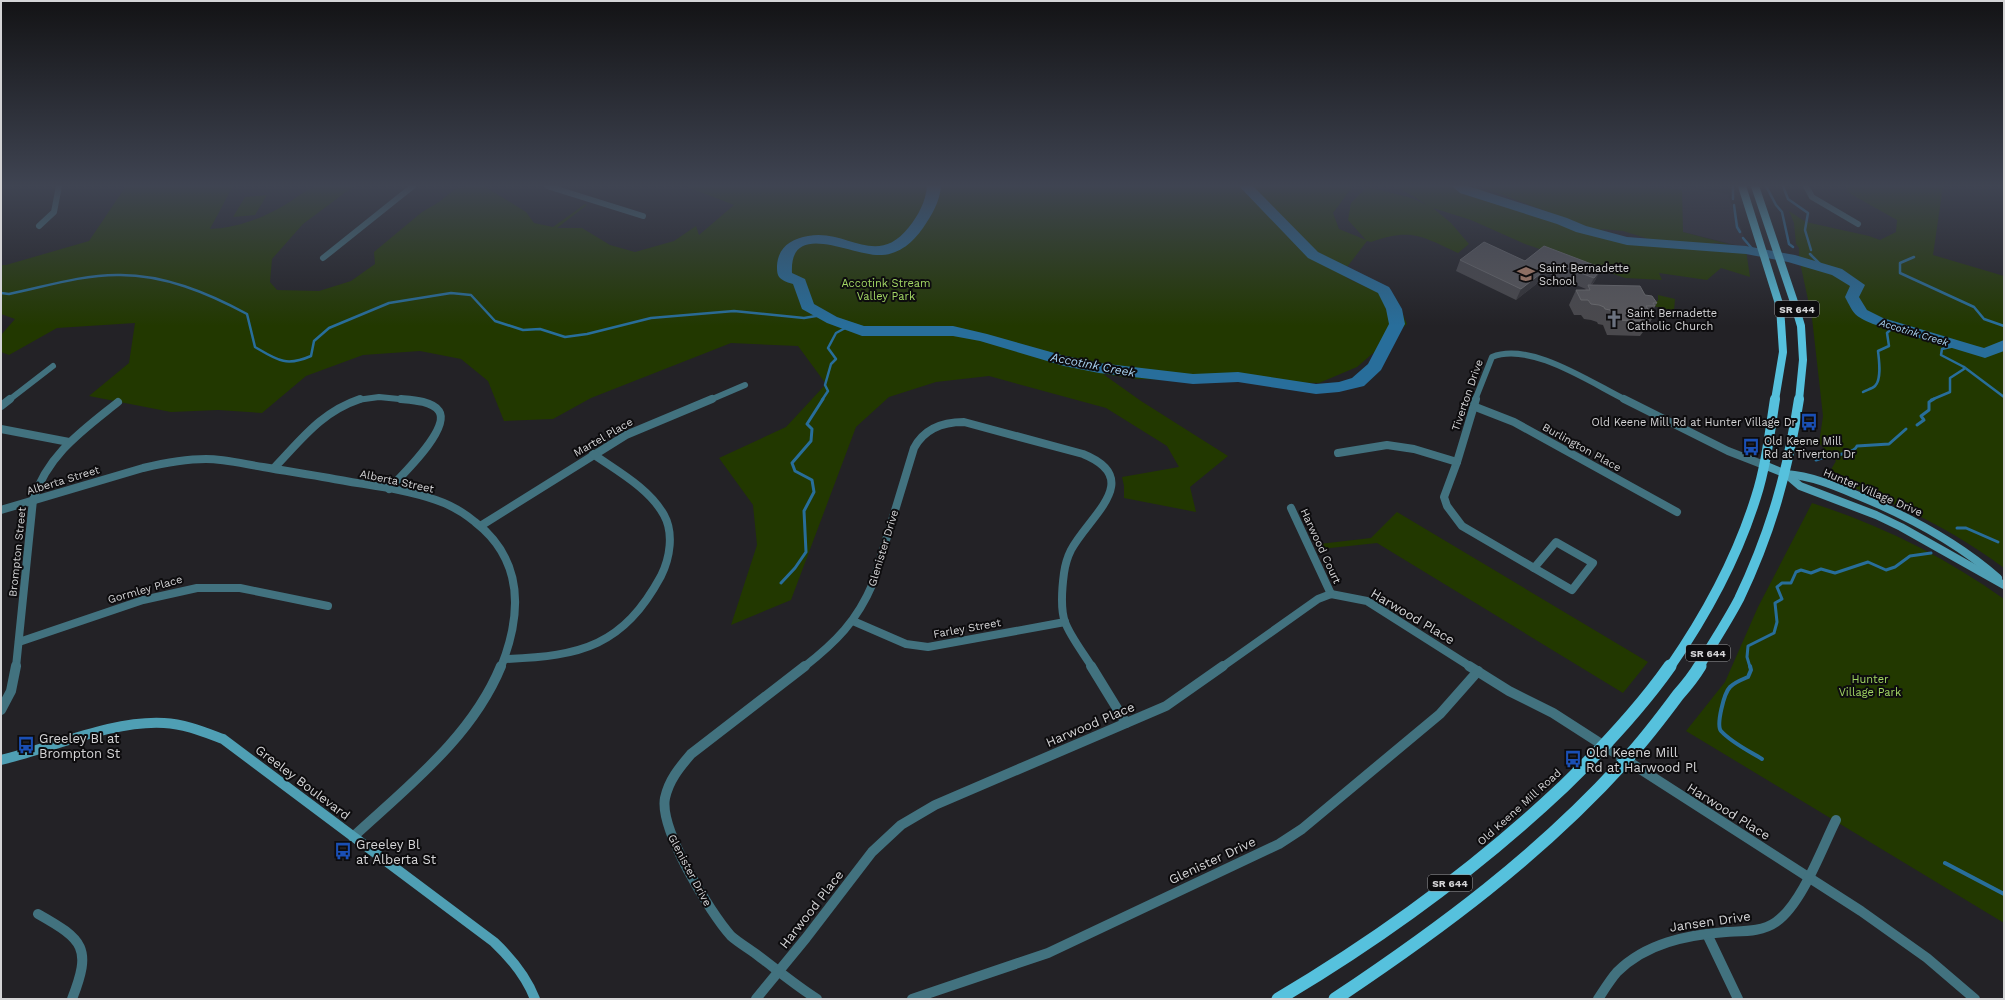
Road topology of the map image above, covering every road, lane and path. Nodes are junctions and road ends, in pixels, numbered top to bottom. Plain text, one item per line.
1 (355, 233) edge
2 (1757, 233) edge
3 (1771, 233) edge
4 (323, 258) dead end
5 (53, 366) dead end
6 (745, 385) dead end
7 (118, 402) dead end
8 (1, 406) edge
9 (1473, 406) junction
10 (1, 429) edge
11 (69, 442) junction
12 (1338, 453) dead end
13 (593, 454) junction
14 (1457, 462) junction
15 (1764, 465) junction
16 (274, 468) junction
17 (1786, 474) junction
18 (389, 489) junction
19 (33, 500) junction
20 (1291, 508) dead end
21 (1, 510) edge
22 (1677, 512) dead end
23 (482, 524) junction
24 (1534, 568) junction
25 (2004, 585) edge
26 (1331, 594) junction
27 (328, 606) dead end
28 (853, 621) junction
29 (1065, 622) junction
30 (19, 642) junction
31 (506, 660) junction
32 (1478, 671) junction
33 (1, 710) edge
34 (1126, 723) junction
35 (1605, 746) junction
36 (1, 760) edge
37 (1627, 761) junction
38 (1836, 820) dead end
39 (353, 837) junction
40 (1808, 876) junction
41 (38, 914) dead end
42 (1707, 934) junction
43 (779, 972) junction
44 (72, 999) edge
45 (535, 999) edge
46 (756, 999) edge
47 (817, 999) edge
48 (912, 999) edge
49 (1278, 999) edge
50 (1335, 999) edge
51 (1598, 999) edge
52 (1738, 999) edge
53 (1975, 999) edge

1 - 4 street
2 - 15 main road, Old Keene Mill Road / SR 644
3 - 17 main road, SR 644
5 - 8 street
6 - 13 street, Martel Place
7 - 11 street, Brompton Street
9 - 14 street, Tiverton Drive
9 - 15 street, Tiverton Drive
9 - 22 street, Burlington Place
10 - 11 street
11 - 19 street, Brompton Street
12 - 14 street
13 - 23 street, Martel Place
13 - 31 street
14 - 24 street, Tiverton Drive
15 - 17 street, Hunter Village Drive
15 - 35 main road, Old Keene Mill Road / SR 644
16 - 18 street, Alberta Street
16 - 18 street
16 - 19 street, Alberta Street
17 - 25 street, Hunter Village Drive
17 - 25 street, Hunter Village Drive
17 - 37 main road, SR 644
18 - 23 street, Alberta Street
19 - 21 street, Alberta Street
19 - 30 street, Brompton Street
20 - 26 street, Harwood Court
23 - 31 street, Alberta Street
24 - 24 street, Tiverton Drive
26 - 32 street, Harwood Place
26 - 34 street, Harwood Place
27 - 30 street, Gormley Place
28 - 29 street, Farley Street
28 - 29 street, Glenister Drive
28 - 43 street, Glenister Drive
29 - 34 street, Glenister Drive
30 - 33 street, Brompton Street
31 - 39 street, Alberta Street
32 - 35 street, Harwood Place
32 - 48 street, Glenister Drive
34 - 43 street, Harwood Place
35 - 37 street, Harwood Place
35 - 49 main road, Old Keene Mill Road / SR 644
36 - 39 street, Greeley Boulevard
37 - 40 street, Harwood Place
37 - 50 main road, SR 644
38 - 40 street, Jansen Drive
39 - 45 street, Greeley Boulevard
40 - 42 street, Jansen Drive
40 - 53 street, Harwood Place
41 - 44 street
42 - 51 street, Jansen Drive
42 - 52 street
43 - 46 street, Harwood Place
43 - 47 street, Glenister Drive

